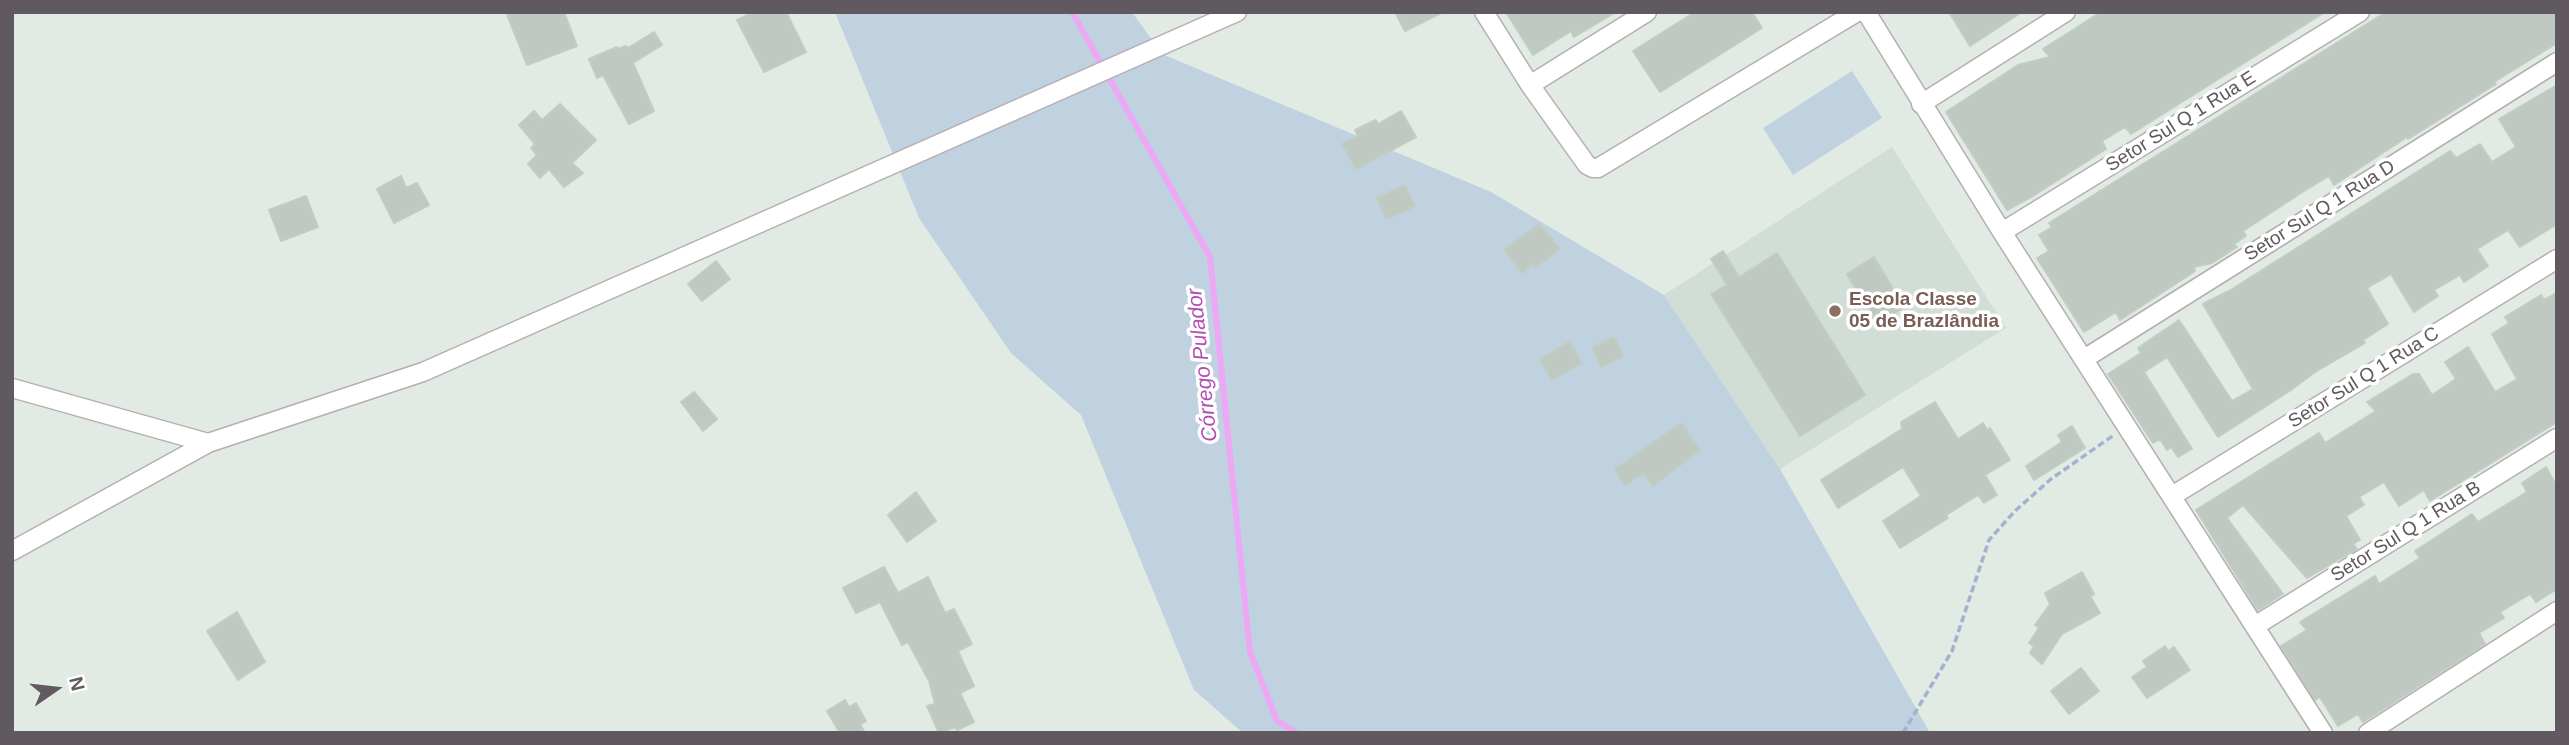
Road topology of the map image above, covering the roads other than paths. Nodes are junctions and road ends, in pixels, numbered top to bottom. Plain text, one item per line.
1 (1237, 12) edge
2 (1484, 12) edge
3 (1647, 12) edge
4 (1857, 12) edge
5 (1866, 12) edge
6 (2066, 12) edge
7 (2360, 12) edge
8 (2557, 62) edge
9 (1530, 85) junction
10 (1921, 104) junction
11 (2003, 232) junction
12 (2557, 259) edge
13 (2084, 359) junction
14 (12, 388) edge
15 (2557, 438) edge
16 (208, 443) junction
17 (2172, 496) junction
18 (12, 551) edge
19 (2557, 611) edge
20 (2255, 626) junction
21 (2323, 733) edge
22 (2368, 733) edge

1 - 16 street
2 - 9 street
3 - 9 street
4 - 9 street
5 - 10 street
6 - 10 street
7 - 11 street, Setor Sul Q 1 Rua E
8 - 13 street, Setor Sul Q 1 Rua D
10 - 11 street
11 - 13 street
12 - 17 street, Setor Sul Q 1 Rua C
13 - 17 street
14 - 16 street
15 - 20 street, Setor Sul Q 1 Rua B
16 - 18 street
17 - 20 street
19 - 22 street
20 - 21 street

